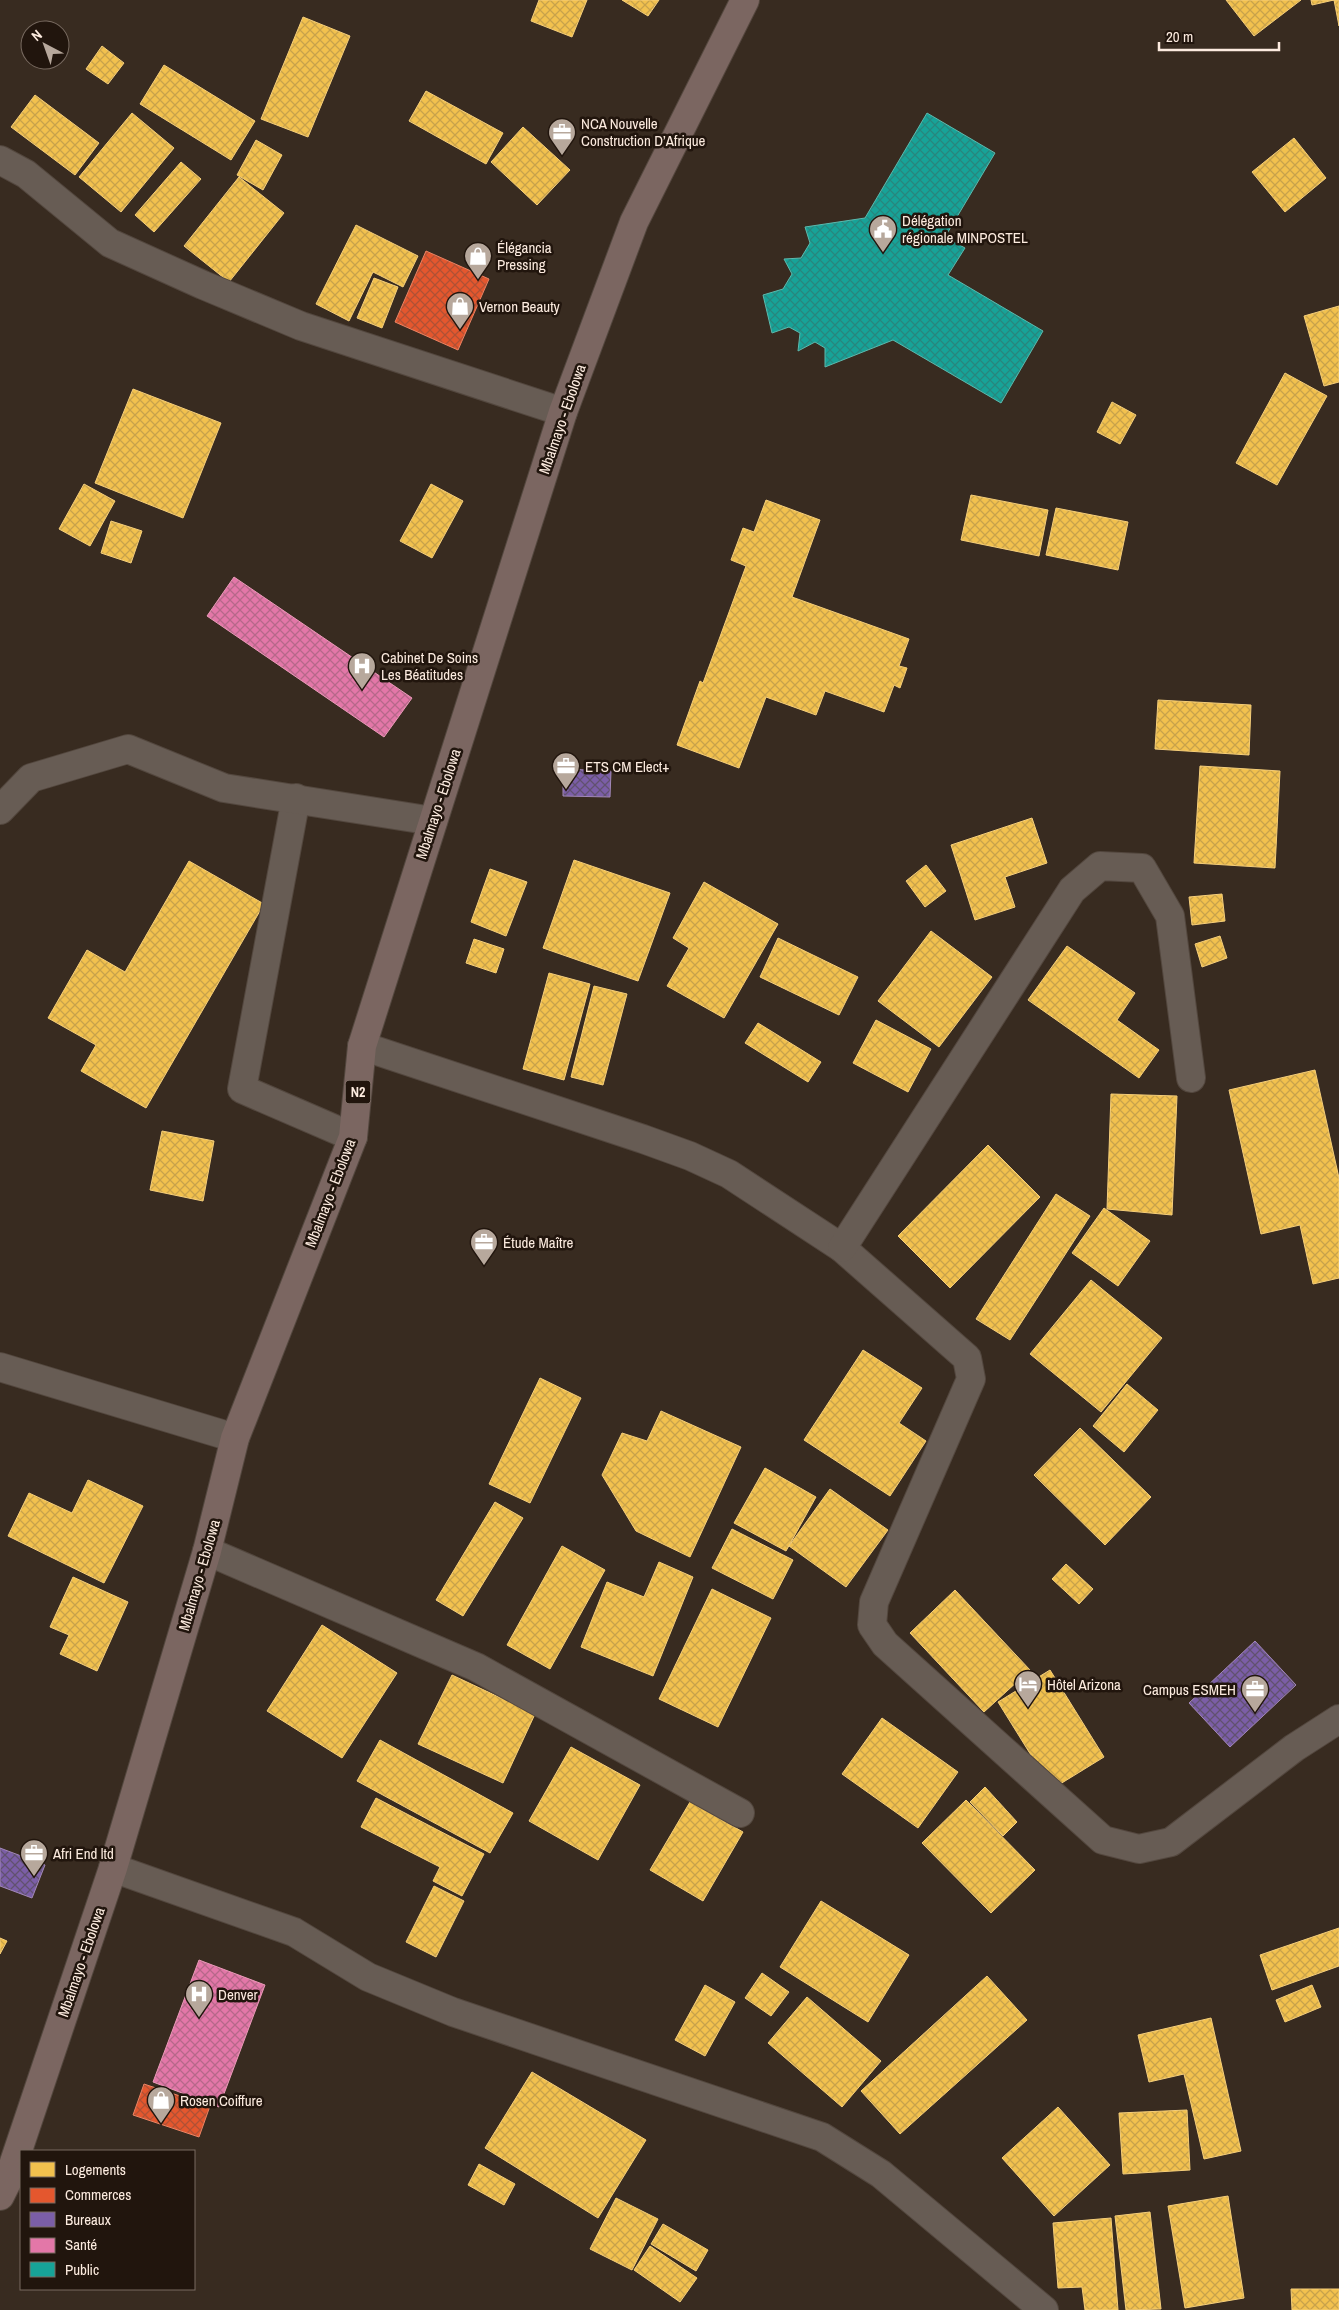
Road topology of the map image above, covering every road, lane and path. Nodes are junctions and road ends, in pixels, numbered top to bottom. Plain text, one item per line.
1 (745, 0) edge
2 (0, 160) edge
3 (563, 412) junction
4 (296, 798) junction
5 (0, 810) edge
6 (433, 821) junction
7 (362, 1046) junction
8 (1191, 1078) dead end
9 (353, 1137) junction
10 (842, 1248) junction
11 (0, 1366) edge
12 (235, 1438) junction
13 (207, 1552) junction
14 (1339, 1719) edge
15 (1339, 1738) edge
16 (1294, 1748) junction
17 (740, 1813) dead end
18 (113, 1868) junction
19 (0, 2196) edge
20 (1044, 2310) edge

1 - 3 highway, Mbalmayo - Ebolowa / N2
2 - 3 street
3 - 6 highway, Mbalmayo - Ebolowa / N2
4 - 5 street
4 - 6 street
4 - 9 street
6 - 7 highway, Mbalmayo - Ebolowa / N2
7 - 9 highway, Mbalmayo - Ebolowa / N2
7 - 10 street
8 - 10 street
9 - 12 highway, Mbalmayo - Ebolowa / N2
10 - 16 street
11 - 12 street
12 - 13 highway, Mbalmayo - Ebolowa / N2
13 - 17 street
13 - 18 highway, Mbalmayo - Ebolowa / N2
14 - 16 street
15 - 16 street
18 - 19 highway, Mbalmayo - Ebolowa / N2
18 - 20 street

